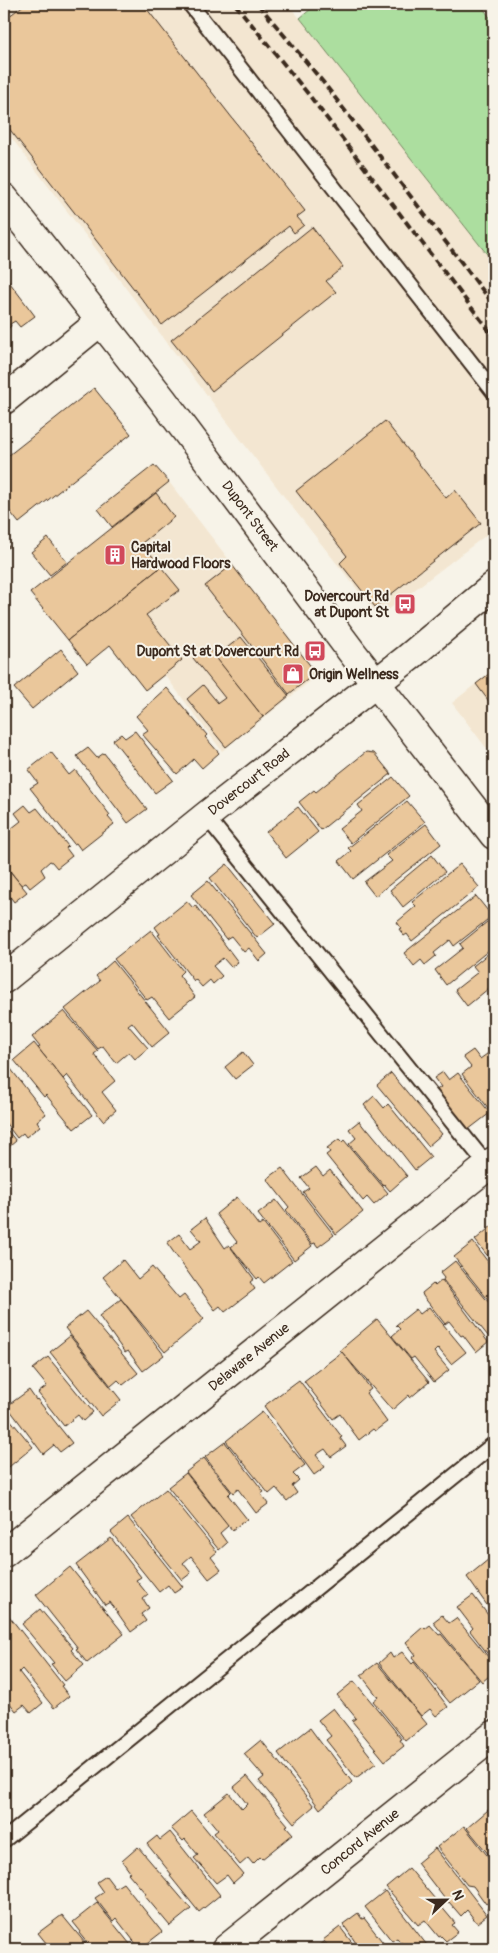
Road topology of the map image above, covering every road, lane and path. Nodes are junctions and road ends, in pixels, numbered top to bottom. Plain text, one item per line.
1 (190, 4) edge
2 (4, 198) edge
3 (101, 321) junction
4 (494, 392) edge
5 (4, 400) edge
6 (494, 586) edge
7 (376, 683) junction
8 (206, 816) junction
9 (494, 835) edge
10 (4, 979) edge
11 (492, 1167) edge
12 (494, 1444) edge
13 (4, 1553) edge
14 (494, 1736) edge
15 (4, 1840) edge
16 (226, 1949) edge

1 - 4 lane
2 - 3 street, Dupont Street
3 - 5 street
3 - 7 street, Dupont Street
6 - 7 street, Dovercourt Road
7 - 8 street, Dovercourt Road
7 - 9 street, Dupont Street
8 - 10 street, Dovercourt Road
8 - 11 lane
11 - 13 street, Delaware Avenue
12 - 15 lane
14 - 16 street, Concord Avenue

